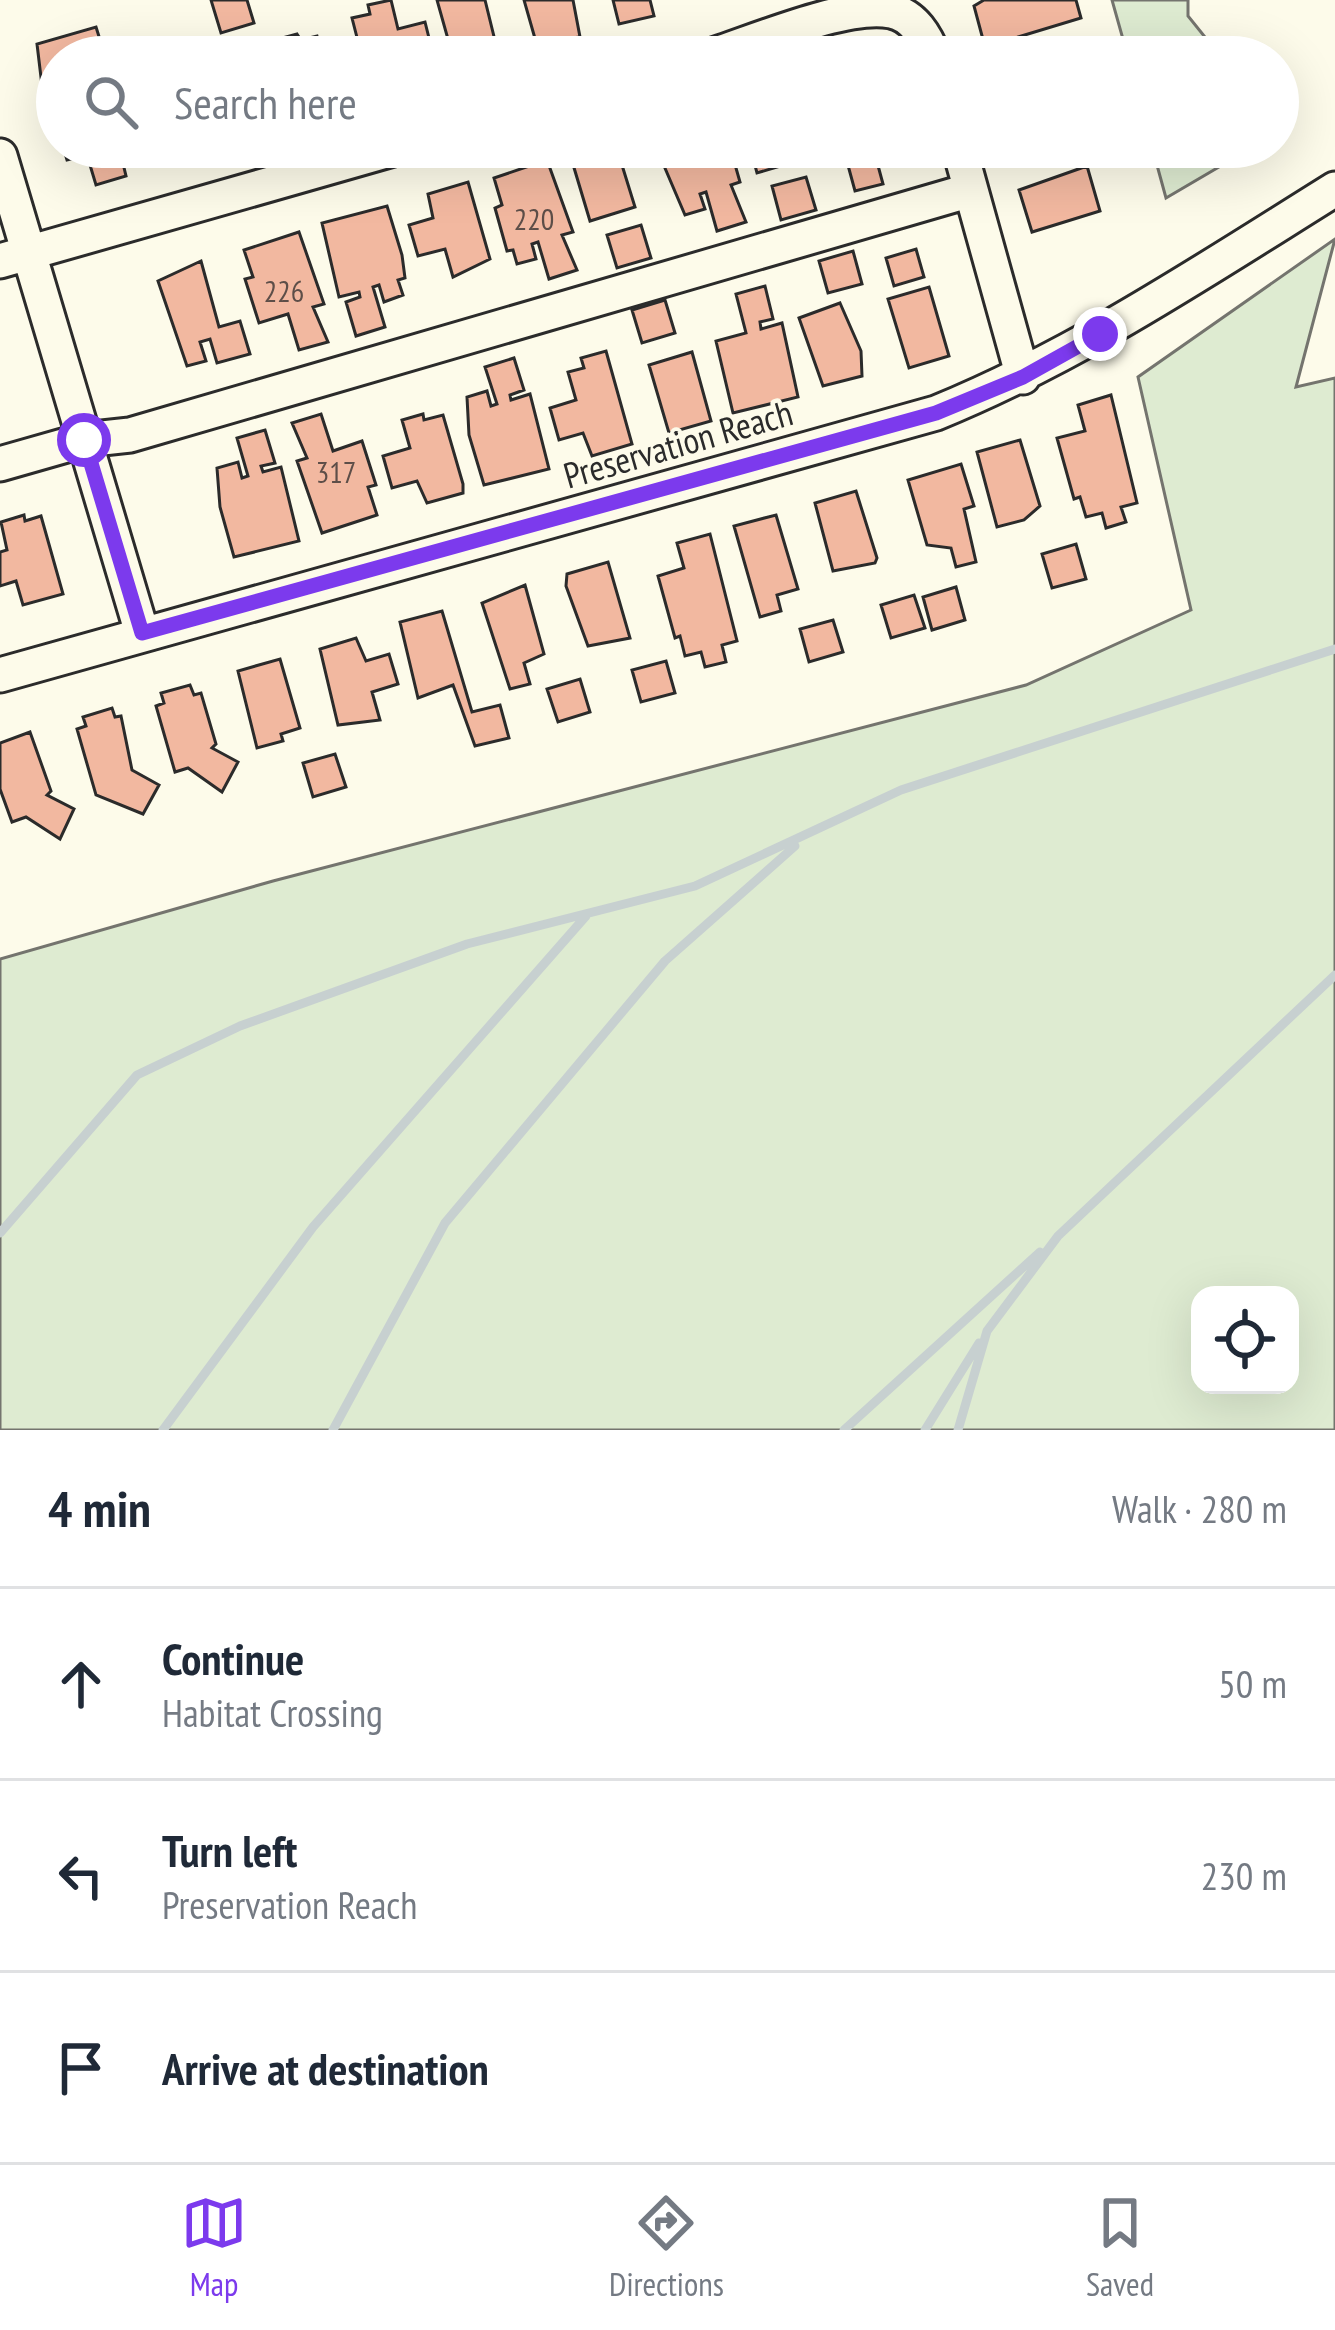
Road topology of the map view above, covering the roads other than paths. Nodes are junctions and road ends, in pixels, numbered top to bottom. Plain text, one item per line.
1 (778, 36) edge
2 (923, 36) edge
3 (0, 156) edge
4 (326, 168) edge
5 (965, 168) edge
6 (1335, 189) edge
7 (971, 190) junction
8 (14, 257) edge
9 (1023, 377) junction
10 (84, 440) junction
11 (0, 464) edge
12 (142, 633) junction
13 (0, 675) edge

1 - 2 street
3 - 8 street
4 - 8 street
5 - 7 street
6 - 9 street, Preservation Reach
7 - 9 street
7 - 10 street
8 - 10 street
9 - 12 street, Preservation Reach
10 - 11 street
10 - 12 street
12 - 13 street, Preservation Reach

